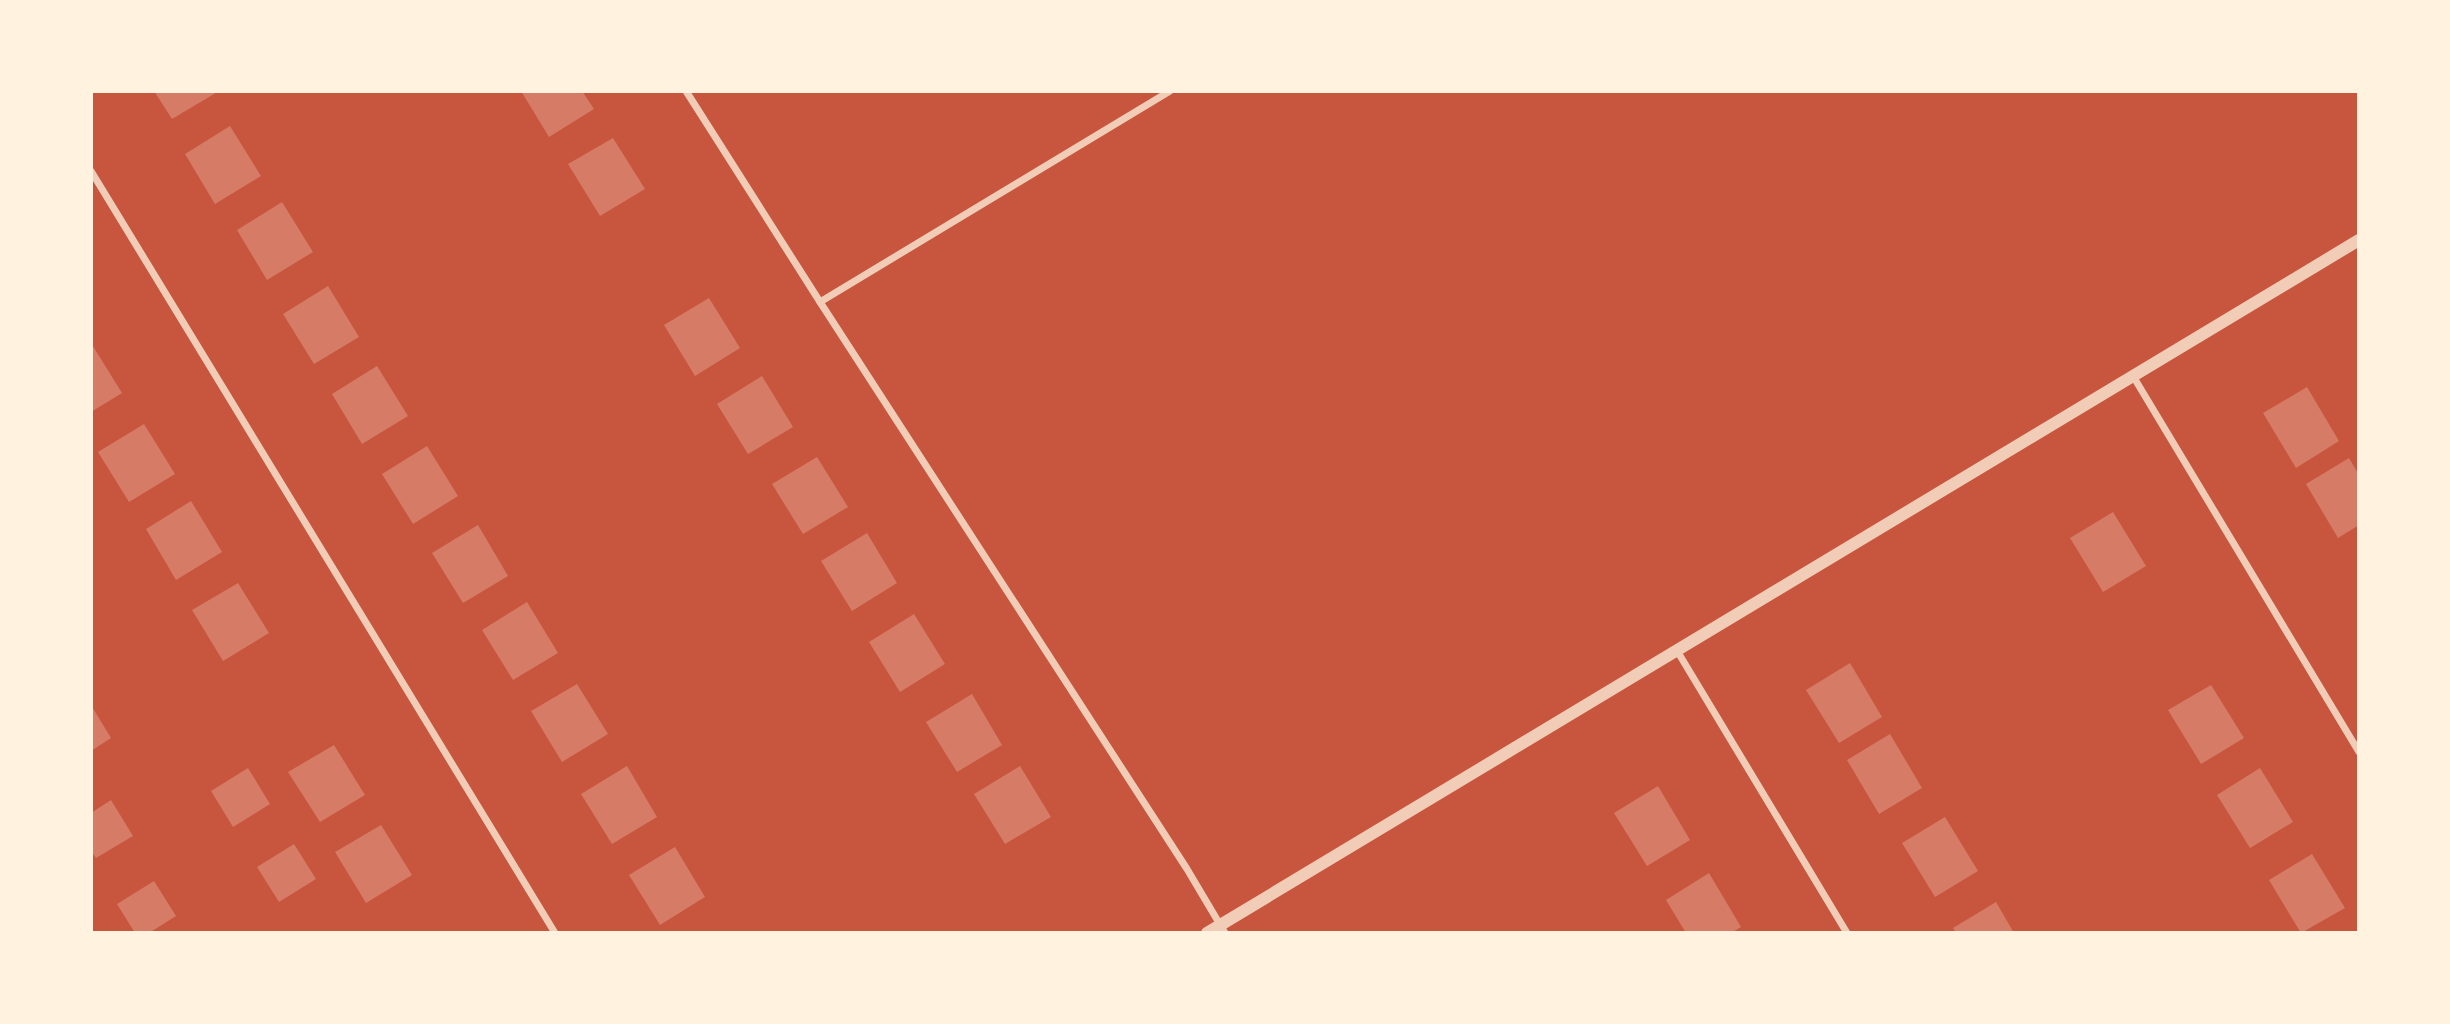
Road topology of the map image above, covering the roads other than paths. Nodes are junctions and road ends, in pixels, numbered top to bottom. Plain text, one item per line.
1 (686, 91) edge
2 (1170, 91) edge
3 (91, 171) edge
4 (2359, 240) edge
5 (820, 302) junction
6 (2133, 376) junction
7 (1676, 649) junction
8 (2359, 752) edge
9 (1223, 929) edge
10 (555, 933) edge
11 (1207, 933) edge
12 (1847, 933) edge

1 - 5 street
2 - 5 street
3 - 10 street
4 - 6 street
5 - 9 street
6 - 7 street
6 - 8 street
7 - 9 street
7 - 12 street
9 - 11 street

